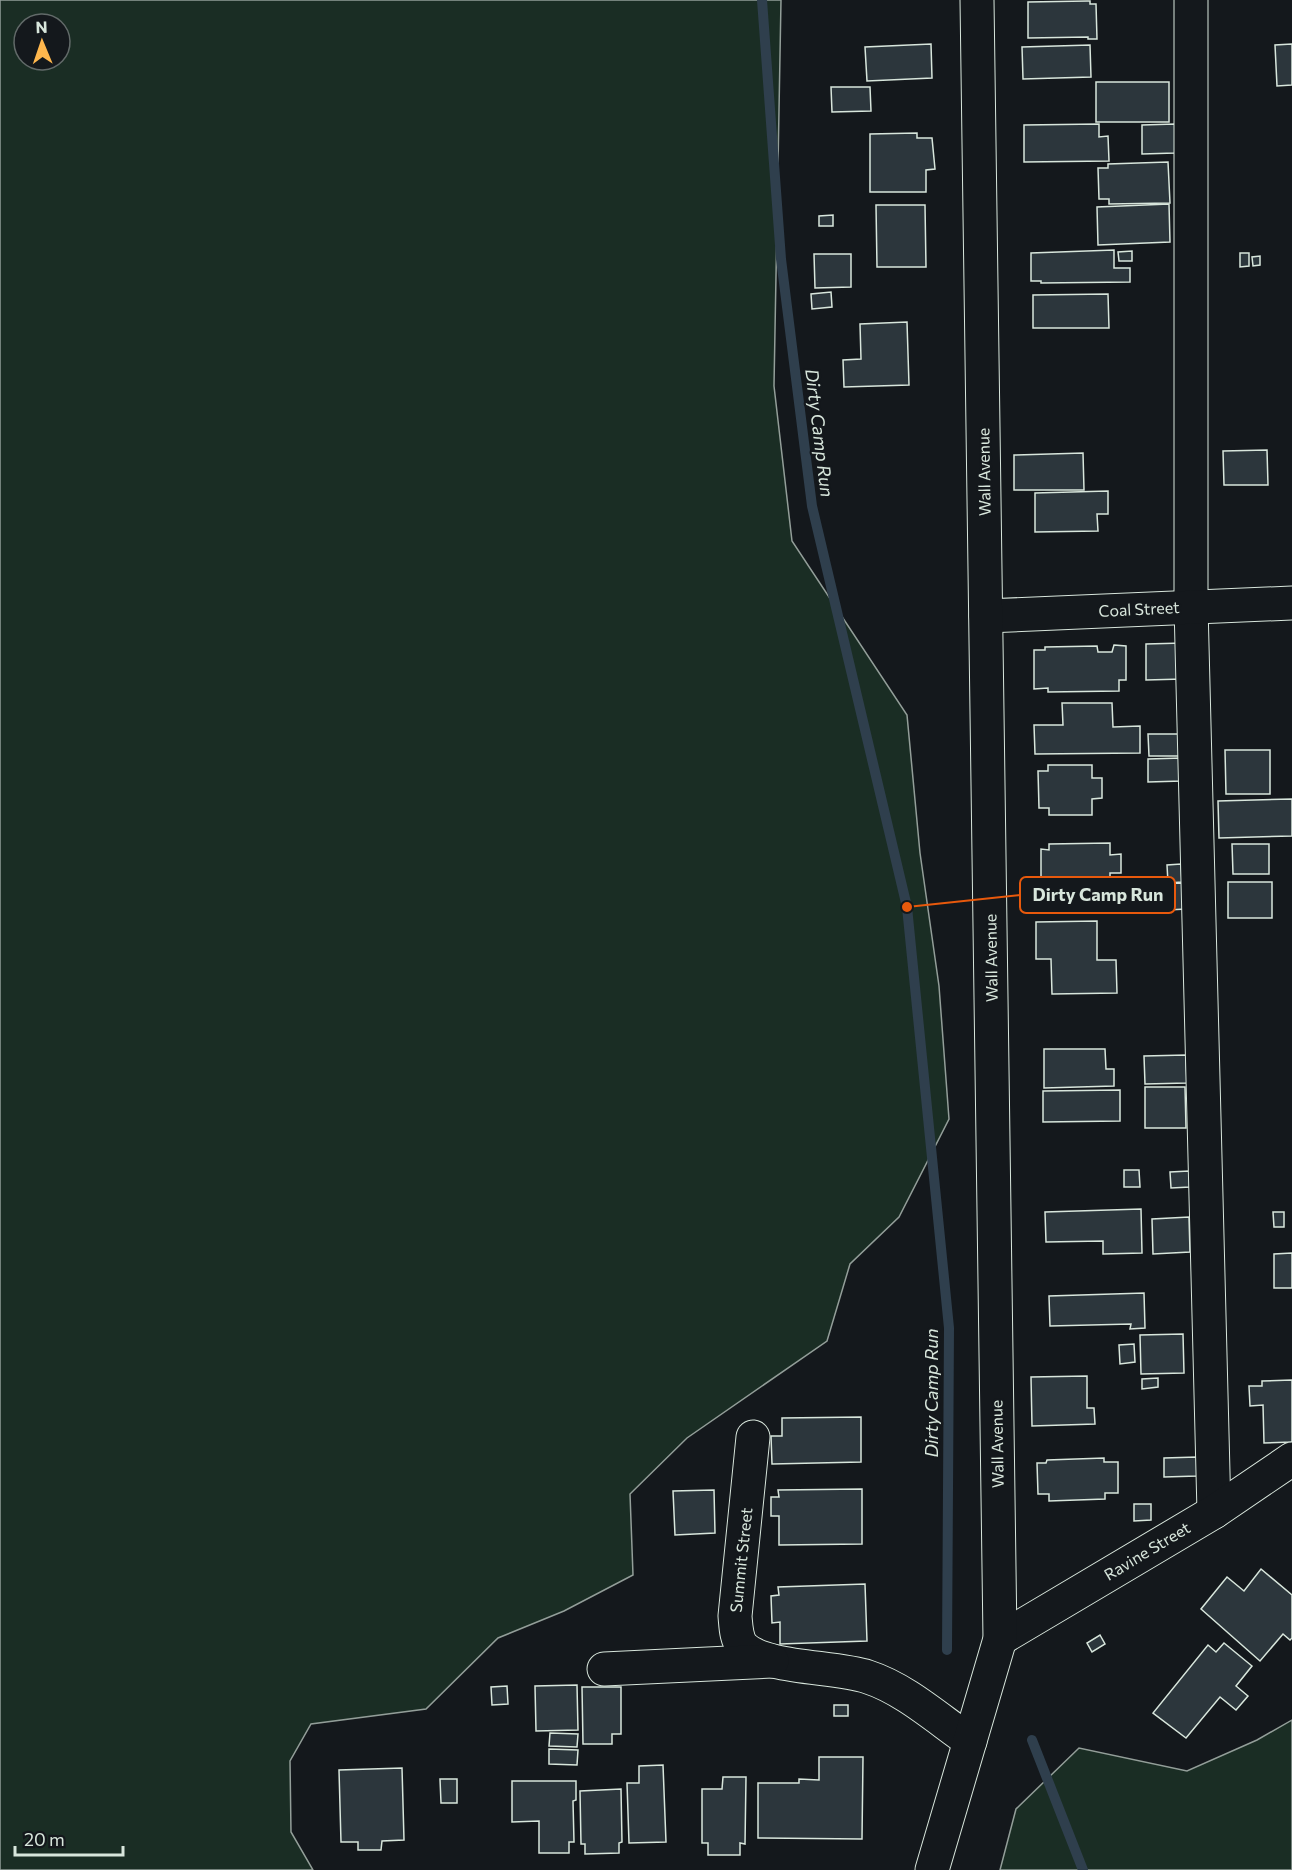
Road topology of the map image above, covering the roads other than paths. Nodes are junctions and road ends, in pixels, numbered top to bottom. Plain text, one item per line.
1 (977, 0) edge
2 (1191, 0) edge
3 (1292, 603) edge
4 (1191, 606) junction
5 (986, 616) junction
6 (753, 1437) dead end
7 (1292, 1458) edge
8 (1214, 1512) junction
9 (1000, 1639) junction
10 (772, 1662) junction
11 (604, 1669) dead end
12 (970, 1741) junction
13 (932, 1870) edge

1 - 5 street, Wall Avenue
2 - 4 street
3 - 4 street, Coal Street
4 - 5 street, Coal Street
4 - 8 street
5 - 9 street, Wall Avenue
6 - 10 street, Summit Street
7 - 8 street, Ravine Street
8 - 9 street, Ravine Street
9 - 12 street, Wall Avenue
10 - 11 street
10 - 12 street, Summit Street
12 - 13 street, Wall Avenue

